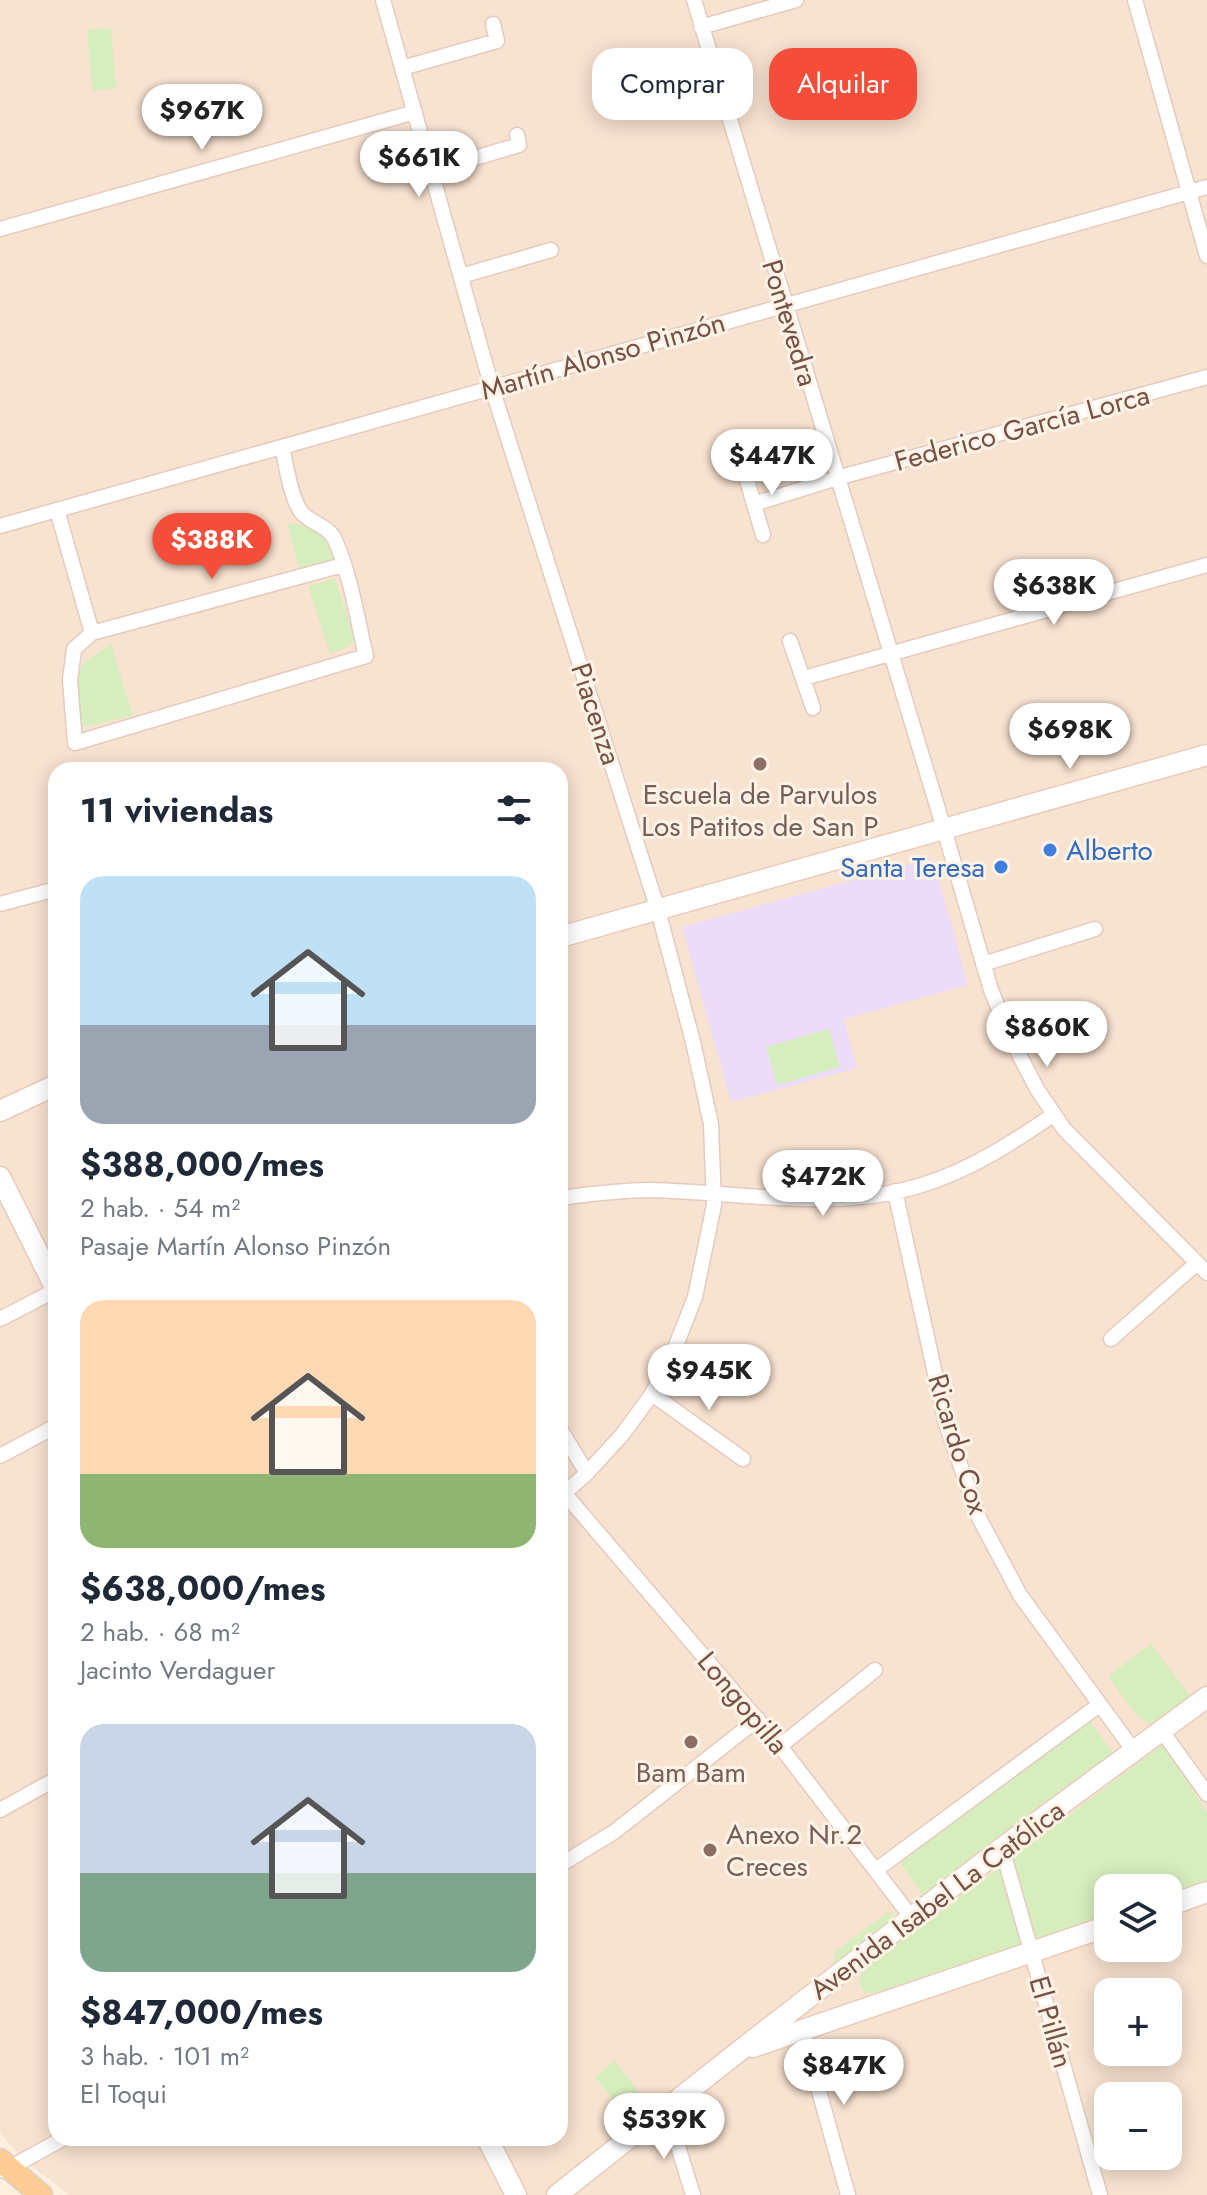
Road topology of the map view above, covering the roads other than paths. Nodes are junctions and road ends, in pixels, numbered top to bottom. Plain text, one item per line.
1 (383, 0) edge
2 (694, 0) edge
3 (796, 0) edge
4 (1135, 0) edge
5 (493, 24) dead end
6 (701, 27) junction
7 (402, 68) junction
8 (415, 112) junction
9 (517, 135) dead end
10 (431, 171) junction
11 (1207, 187) edge
12 (1189, 192) junction
13 (0, 229) edge
14 (551, 250) dead end
15 (1207, 256) edge
16 (461, 276) junction
17 (785, 306) junction
18 (1207, 377) edge
19 (492, 388) junction
20 (282, 447) junction
21 (744, 470) dead end
22 (837, 478) junction
23 (754, 504) junction
24 (57, 510) junction
25 (0, 526) edge
26 (763, 535) dead end
27 (343, 565) junction
28 (1207, 565) edge
29 (92, 633) junction
30 (790, 641) dead end
31 (891, 653) junction
32 (804, 678) junction
33 (813, 708) dead end
34 (1207, 755) edge
35 (944, 829) junction
36 (48, 891) edge
37 (0, 904) edge
38 (658, 910) junction
39 (1095, 929) dead end
40 (568, 935) edge
41 (983, 964) junction
42 (48, 1089) edge
43 (0, 1111) edge
44 (1053, 1115) junction
45 (0, 1177) edge
46 (895, 1191) junction
47 (715, 1194) junction
48 (568, 1197) edge
49 (1202, 1268) edge
50 (48, 1273) edge
51 (48, 1293) edge
52 (0, 1319) edge
53 (1111, 1339) dead end
54 (652, 1394) junction
55 (48, 1430) edge
56 (568, 1442) edge
57 (0, 1456) edge
58 (743, 1459) dead end
59 (587, 1473) junction
60 (568, 1491) edge
61 (568, 1502) edge
62 (875, 1670) dead end
63 (1207, 1697) edge
64 (1099, 1705) junction
65 (758, 1719) junction
66 (1162, 1731) junction
67 (780, 1746) junction
68 (1134, 1751) junction
69 (48, 1783) edge
70 (1207, 1794) edge
71 (0, 1810) edge
72 (1002, 1848) junction
73 (568, 1860) edge
74 (876, 1870) junction
75 (1207, 1892) edge
76 (1182, 1901) edge
77 (912, 1918) junction
78 (1094, 1931) edge
79 (1031, 1952) junction
80 (802, 2030) junction
81 (738, 2052) junction
82 (659, 2114) junction
83 (48, 2146) edge
84 (491, 2146) edge
85 (3, 2167) edge
86 (41, 2195) edge
87 (516, 2195) edge
88 (557, 2195) edge
89 (693, 2195) edge
90 (848, 2195) edge
91 (1100, 2195) edge

1 - 7 street, Piacenza
2 - 6 street, Pontevedra
3 - 6 street
4 - 12 street
5 - 7 street
6 - 17 street, Pontevedra
7 - 8 street, Piacenza
8 - 10 street, Piacenza
8 - 13 street
9 - 10 street
10 - 16 street, Piacenza
11 - 12 street, Martín Alonso Pinzón
12 - 15 street
12 - 17 street, Martín Alonso Pinzón
14 - 16 street
16 - 19 street, Piacenza
17 - 19 street, Martín Alonso Pinzón
17 - 22 street, Pontevedra
18 - 22 street, Federico García Lorca
19 - 20 street, Martín Alonso Pinzón
19 - 38 street, Piacenza
20 - 24 street, Martín Alonso Pinzón
20 - 27 street
21 - 23 street
22 - 23 street, Federico García Lorca
22 - 31 street, Pontevedra
23 - 26 street
24 - 25 street, Martín Alonso Pinzón
24 - 29 street
27 - 29 street
27 - 29 street
28 - 31 street
30 - 32 street
31 - 32 street
31 - 35 street, Pontevedra
32 - 33 street
34 - 35 street
35 - 38 street
35 - 41 street, Pontevedra
36 - 37 street
38 - 40 street
38 - 47 street, Piacenza
39 - 41 street
41 - 44 street, Pontevedra
42 - 43 street
44 - 46 street
44 - 49 street, Pontevedra
45 - 50 street
46 - 47 street
46 - 64 street, Ricardo Cox
47 - 48 street
47 - 54 street, Piacenza
49 - 53 street
51 - 52 street
54 - 58 street
54 - 59 street, Piacenza
55 - 57 street
56 - 59 street
59 - 60 street, Piacenza
61 - 65 street, Longopilla
62 - 67 street
63 - 66 street, Avenida Isabel La Católica
64 - 68 street, Ricardo Cox
64 - 74 street
65 - 67 street, Longopilla
65 - 73 street
66 - 68 street, Avenida Isabel La Católica
66 - 70 street
67 - 74 street, Longopilla
68 - 72 street, Avenida Isabel La Católica
69 - 71 street
72 - 77 street, Avenida Isabel La Católica
72 - 79 street, El Pillán
74 - 77 street, Longopilla
75 - 76 street
77 - 81 street, Avenida Isabel La Católica
78 - 79 street
79 - 80 street
79 - 91 street, El Pillán
80 - 81 street
80 - 90 street
81 - 82 street, Avenida Isabel La Católica
82 - 88 street, Avenida Isabel La Católica
82 - 89 street
83 - 85 street
84 - 87 street
85 - 86 main road

